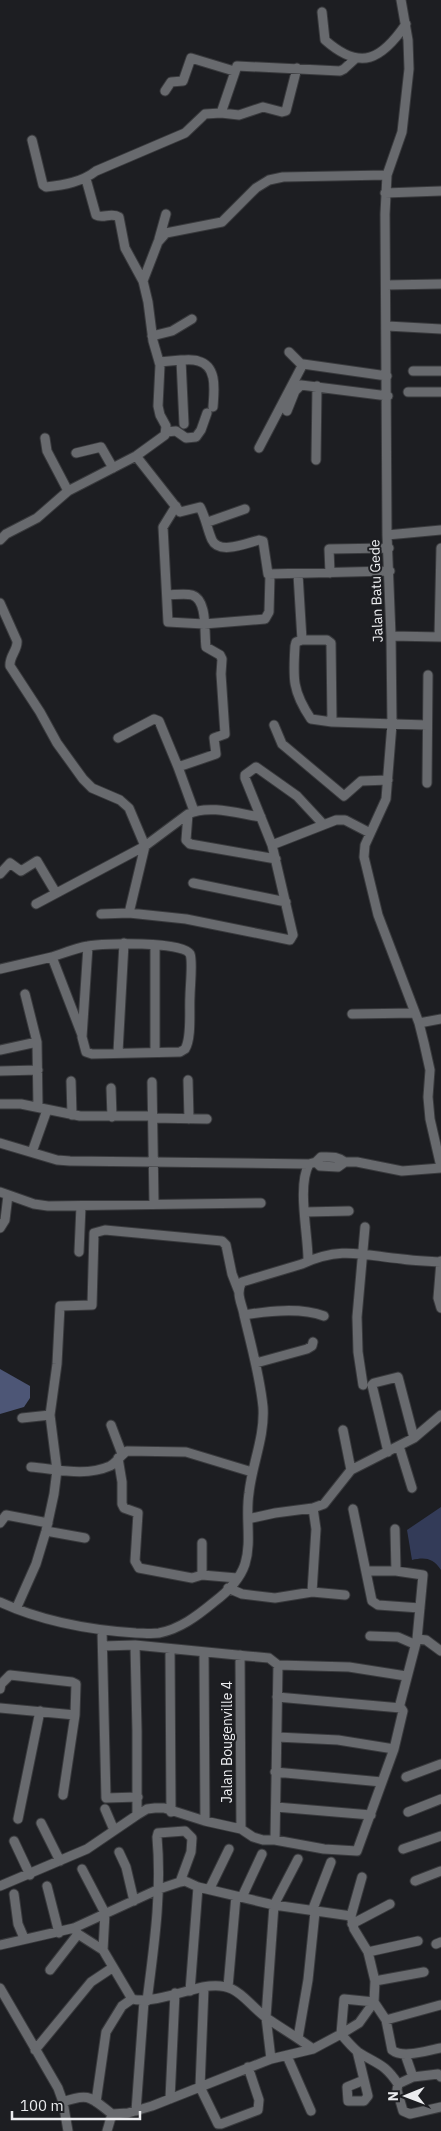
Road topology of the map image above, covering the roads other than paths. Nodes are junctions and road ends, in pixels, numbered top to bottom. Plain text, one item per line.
1 (401, 0) edge
2 (322, 12) dead end
3 (406, 24) junction
4 (356, 58) junction
5 (297, 68) junction
6 (234, 71) junction
7 (165, 91) dead end
8 (221, 113) junction
9 (32, 140) dead end
10 (387, 175) junction
11 (86, 179) junction
12 (441, 191) edge
13 (385, 194) junction
14 (166, 214) dead end
15 (159, 240) junction
16 (143, 281) junction
17 (441, 284) edge
18 (386, 285) junction
19 (192, 319) dead end
20 (387, 326) junction
21 (441, 329) edge
22 (152, 336) junction
23 (289, 352) dead end
24 (181, 360) junction
25 (159, 362) junction
26 (302, 365) junction
27 (413, 371) dead end
28 (441, 371) edge
29 (388, 376) junction
30 (317, 386) junction
31 (408, 392) dead end
32 (441, 392) edge
33 (388, 396) junction
34 (287, 411) dead end
35 (184, 424) dead end
36 (166, 432) junction
37 (45, 438) dead end
38 (259, 448) dead end
39 (76, 453) dead end
40 (136, 456) junction
41 (316, 460) dead end
42 (113, 468) junction
43 (68, 491) junction
44 (176, 506) junction
45 (245, 509) dead end
46 (208, 522) junction
47 (441, 530) edge
48 (387, 535) junction
49 (0, 540) edge
50 (389, 548) junction
51 (441, 548) edge
52 (390, 571) junction
53 (330, 573) junction
54 (298, 574) junction
55 (270, 575) junction
56 (167, 595) junction
57 (0, 604) edge
58 (204, 624) junction
59 (391, 636) junction
60 (440, 637) edge
61 (302, 640) junction
62 (428, 675) dead end
63 (332, 722) junction
64 (392, 724) junction
65 (274, 725) dead end
66 (428, 725) junction
67 (118, 738) dead end
68 (178, 767) junction
69 (388, 780) junction
70 (427, 783) dead end
71 (191, 813) junction
72 (261, 817) junction
73 (323, 824) junction
74 (370, 833) junction
75 (272, 845) junction
76 (145, 846) junction
77 (276, 859) junction
78 (0, 874) edge
79 (193, 883) dead end
80 (56, 893) junction
81 (286, 902) junction
82 (36, 904) dead end
83 (129, 912) junction
84 (101, 914) dead end
85 (124, 943) junction
86 (155, 945) junction
87 (88, 946) junction
88 (52, 957) junction
89 (0, 969) edge
90 (25, 994) dead end
91 (414, 1013) junction
92 (352, 1014) dead end
93 (441, 1019) edge
94 (418, 1024) junction
95 (82, 1037) junction
96 (38, 1042) junction
97 (0, 1050) edge
98 (118, 1052) junction
99 (155, 1052) junction
100 (38, 1070) junction
101 (0, 1071) edge
102 (188, 1080) dead end
103 (71, 1081) dead end
104 (152, 1082) dead end
105 (111, 1088) dead end
106 (0, 1104) edge
107 (42, 1108) junction
108 (72, 1115) junction
109 (112, 1117) junction
110 (152, 1117) junction
111 (189, 1118) junction
112 (207, 1118) dead end
113 (438, 1141) edge
114 (0, 1143) edge
115 (32, 1152) junction
116 (154, 1163) junction
117 (312, 1163) junction
118 (441, 1168) edge
119 (4, 1193) edge
120 (261, 1203) dead end
121 (154, 1204) junction
122 (81, 1206) junction
123 (349, 1211) dead end
124 (305, 1212) junction
125 (365, 1227) dead end
126 (0, 1228) edge
127 (79, 1252) dead end
128 (364, 1253) junction
129 (308, 1260) junction
130 (441, 1261) edge
131 (239, 1293) junction
132 (441, 1308) edge
133 (244, 1315) junction
134 (324, 1316) dead end
135 (312, 1342) dead end
136 (256, 1363) junction
137 (363, 1384) dead end
138 (50, 1415) junction
139 (441, 1415) edge
140 (22, 1418) dead end
141 (111, 1425) dead end
142 (343, 1430) dead end
143 (414, 1438) junction
144 (399, 1446) junction
145 (388, 1452) junction
146 (120, 1456) junction
147 (31, 1467) dead end
148 (57, 1470) junction
149 (351, 1470) junction
150 (252, 1472) junction
151 (412, 1488) dead end
152 (313, 1508) junction
153 (353, 1509) dead end
154 (248, 1519) junction
155 (0, 1523) edge
156 (47, 1527) junction
157 (394, 1529) dead end
158 (85, 1538) dead end
159 (202, 1543) dead end
160 (366, 1571) junction
161 (396, 1571) junction
162 (202, 1575) junction
163 (237, 1578) junction
164 (228, 1588) junction
165 (312, 1592) junction
166 (344, 1595) dead end
167 (0, 1602) edge
168 (420, 1608) junction
169 (16, 1609) junction
170 (102, 1630) junction
171 (370, 1636) dead end
172 (416, 1642) junction
173 (135, 1645) junction
174 (103, 1646) junction
175 (170, 1650) junction
176 (441, 1651) edge
177 (204, 1652) junction
178 (240, 1655) junction
179 (278, 1665) junction
180 (406, 1676) junction
181 (0, 1689) edge
182 (277, 1697) junction
183 (0, 1708) edge
184 (398, 1708) junction
185 (40, 1711) junction
186 (75, 1715) junction
187 (277, 1737) junction
188 (394, 1749) junction
189 (441, 1764) edge
190 (275, 1772) junction
191 (406, 1777) dead end
192 (382, 1782) junction
193 (63, 1795) dead end
194 (138, 1797) junction
195 (441, 1799) edge
196 (276, 1807) junction
197 (105, 1809) dead end
198 (171, 1812) junction
199 (408, 1812) dead end
200 (136, 1815) junction
201 (371, 1815) junction
202 (18, 1818) dead end
203 (205, 1821) junction
204 (41, 1823) dead end
205 (241, 1828) junction
206 (114, 1830) junction
207 (441, 1836) edge
208 (275, 1840) junction
209 (14, 1841) dead end
210 (229, 1849) dead end
211 (403, 1849) dead end
212 (119, 1852) dead end
213 (262, 1854) dead end
214 (298, 1859) dead end
215 (60, 1861) junction
216 (331, 1862) dead end
217 (82, 1869) dead end
218 (441, 1872) edge
219 (30, 1874) junction
220 (362, 1877) dead end
221 (415, 1881) dead end
222 (180, 1882) junction
223 (0, 1886) edge
224 (47, 1886) dead end
225 (198, 1887) junction
226 (159, 1888) junction
227 (210, 1888) junction
228 (14, 1894) dead end
229 (239, 1896) junction
230 (134, 1900) junction
231 (390, 1904) dead end
232 (274, 1905) junction
233 (314, 1911) junction
234 (105, 1913) junction
235 (352, 1920) junction
236 (76, 1931) junction
237 (59, 1933) junction
238 (24, 1938) junction
239 (418, 1941) dead end
240 (1, 1946) edge
241 (102, 1950) junction
242 (368, 1952) junction
243 (112, 1968) junction
244 (50, 1970) dead end
245 (424, 1972) dead end
246 (376, 1982) junction
247 (204, 1987) junction
248 (228, 1987) junction
249 (0, 1988) edge
250 (190, 1991) junction
251 (175, 1993) junction
252 (132, 1999) junction
253 (146, 2001) junction
254 (374, 2002) junction
255 (440, 2005) edge
256 (266, 2017) junction
257 (386, 2020) junction
258 (341, 2034) junction
259 (298, 2038) junction
260 (441, 2048) edge
261 (313, 2049) junction
262 (34, 2050) junction
263 (357, 2051) junction
264 (405, 2054) junction
265 (287, 2056) junction
266 (271, 2059) junction
267 (248, 2068) junction
268 (414, 2077) junction
269 (441, 2077) edge
270 (364, 2080) dead end
271 (398, 2084) junction
272 (200, 2087) junction
273 (170, 2099) junction
274 (63, 2102) junction
275 (96, 2102) junction
276 (441, 2107) edge
277 (136, 2111) junction
278 (311, 2111) dead end
279 (112, 2114) junction
280 (68, 2131) edge
281 (107, 2131) edge

1 - 3 street, Jalan Batu Gede
2 - 4 street
3 - 4 street
3 - 10 street, Jalan Batu Gede
4 - 5 street
5 - 6 street
5 - 8 street
6 - 7 street
6 - 8 street
8 - 11 street
9 - 11 street
10 - 13 street, Jalan Batu Gede
10 - 15 street
11 - 16 street
12 - 13 street
13 - 18 street, Jalan Batu Gede
14 - 15 street
15 - 16 street
16 - 22 street
17 - 18 street
18 - 20 street, Jalan Batu Gede
19 - 22 street
20 - 21 street
20 - 29 street, Jalan Batu Gede
22 - 25 street
23 - 26 street
24 - 25 street
24 - 35 street
24 - 36 street
25 - 36 street
26 - 29 street
26 - 38 street
27 - 28 street
29 - 33 street, Jalan Batu Gede
30 - 33 street
30 - 34 street
30 - 41 street
31 - 32 street
33 - 48 street, Jalan Batu Gede
36 - 40 street
37 - 43 street
39 - 42 street
40 - 42 street
40 - 44 street
42 - 43 street
43 - 49 street
44 - 46 street
44 - 56 street
45 - 46 street
46 - 55 street
47 - 48 street
48 - 50 street, Jalan Batu Gede
50 - 52 street, Jalan Batu Gede
50 - 53 street
51 - 60 street
52 - 53 street
52 - 59 street, Jalan Batu Gede
53 - 54 street
54 - 55 street
54 - 61 street
55 - 58 street
56 - 58 street
56 - 58 street
57 - 76 street
58 - 68 street
59 - 60 street
59 - 64 street, Jalan Batu Gede
61 - 63 street
61 - 63 street
62 - 66 street
63 - 64 street
64 - 66 street
64 - 69 street, Jalan Batu Gede
65 - 69 street
66 - 70 street
67 - 68 street
68 - 71 street
69 - 74 street, Jalan Batu Gede
71 - 72 street
71 - 76 street
71 - 77 street
72 - 73 street
72 - 75 street
73 - 74 street
73 - 75 street
74 - 91 street, Jalan Batu Gede
75 - 77 street
76 - 80 street
76 - 83 street
77 - 81 street
78 - 80 street
79 - 81 street
80 - 82 street
81 - 83 street
83 - 84 street
85 - 86 street
85 - 87 street
85 - 98 street
86 - 99 street
86 - 99 street
87 - 88 street
87 - 95 street
88 - 89 street
88 - 95 street
90 - 96 street
91 - 92 street
91 - 94 street, Jalan Batu Gede
93 - 94 street
94 - 113 street, Jalan Batu Gede
95 - 98 street
96 - 97 street
96 - 100 street
98 - 99 street
100 - 101 street
100 - 107 street
102 - 111 street
103 - 108 street
104 - 110 street
105 - 109 street
106 - 107 street
107 - 108 street
107 - 115 street
108 - 109 street
109 - 110 street
110 - 111 street
110 - 116 street
111 - 112 street
113 - 118 street, Jalan Batu Gede
114 - 115 street
115 - 116 street
116 - 117 street
116 - 121 street
117 - 118 street
117 - 124 street
119 - 122 street
119 - 126 street
120 - 121 street
121 - 122 street
122 - 127 street
123 - 124 street
124 - 129 street
125 - 128 street
128 - 129 street
128 - 130 street
128 - 137 street
129 - 131 street
130 - 132 street
131 - 133 street
131 - 138 street
133 - 134 street
133 - 136 street
135 - 136 street
136 - 150 street
138 - 140 street
138 - 148 street
139 - 143 street
141 - 146 street
142 - 149 street
143 - 144 street
143 - 145 street
144 - 145 street
144 - 151 street
145 - 149 street
146 - 148 street
146 - 150 street
146 - 162 street
147 - 148 street
148 - 156 street
149 - 152 street
150 - 154 street
152 - 154 street
152 - 165 street
153 - 160 street
154 - 163 street
155 - 156 street
156 - 158 street
156 - 169 street
157 - 161 street
159 - 162 street
160 - 161 street
160 - 168 street
161 - 168 street
162 - 163 street
163 - 164 street
164 - 165 street
164 - 170 street
165 - 166 street
167 - 169 street
168 - 172 street
169 - 170 street
170 - 174 street
171 - 172 street
172 - 176 street
172 - 180 street
173 - 174 street
173 - 175 street
173 - 194 street
174 - 194 street
175 - 177 street
175 - 198 street
177 - 178 street
177 - 203 street
178 - 179 street
178 - 205 street, Jalan Bougenville 4
179 - 180 street
179 - 182 street
180 - 184 street
181 - 186 street
182 - 184 street
182 - 187 street
183 - 185 street
184 - 188 street
185 - 186 street
185 - 202 street
186 - 193 street
187 - 188 street
187 - 190 street
188 - 192 street
189 - 191 street
190 - 192 street
190 - 196 street
192 - 201 street
194 - 200 street
195 - 199 street
196 - 201 street
196 - 208 street
197 - 206 street
198 - 200 street
198 - 203 street
200 - 206 street
201 - 208 street
203 - 205 street
204 - 215 street
205 - 208 street
206 - 215 street
207 - 211 street
209 - 219 street
210 - 227 street
212 - 230 street
213 - 229 street
214 - 232 street
215 - 219 street
216 - 233 street
217 - 234 street
218 - 221 street
219 - 223 street
220 - 235 street
222 - 225 street
222 - 226 street
222 - 226 street
224 - 237 street
225 - 227 street
225 - 250 street
226 - 230 street
226 - 253 street
227 - 229 street
228 - 238 street
229 - 232 street
229 - 248 street
230 - 234 street
231 - 235 street
232 - 233 street
232 - 256 street
233 - 235 street
233 - 259 street
234 - 236 street
234 - 241 street
235 - 242 street
236 - 237 street
236 - 241 street
236 - 244 street
237 - 238 street
238 - 240 street
239 - 242 street
241 - 243 street
242 - 246 street
243 - 252 street
243 - 262 street
245 - 246 street
246 - 254 street
247 - 248 street
247 - 250 street
247 - 272 street
248 - 256 street
249 - 262 street
250 - 251 street
251 - 253 street
251 - 273 street
252 - 253 street
252 - 275 street
253 - 277 street
254 - 257 street
254 - 258 street
254 - 258 street
255 - 257 street
256 - 259 street
256 - 266 street
257 - 264 street
258 - 261 street
258 - 263 street
259 - 261 street
260 - 264 street
261 - 265 street
262 - 274 street
263 - 270 street
263 - 271 street
264 - 268 street
265 - 266 street
265 - 278 street
266 - 267 street
267 - 272 street
267 - 272 street
268 - 269 street
268 - 271 street
271 - 276 street
272 - 273 street
273 - 277 street
274 - 275 street
274 - 280 street
275 - 279 street
277 - 279 street
279 - 281 street

